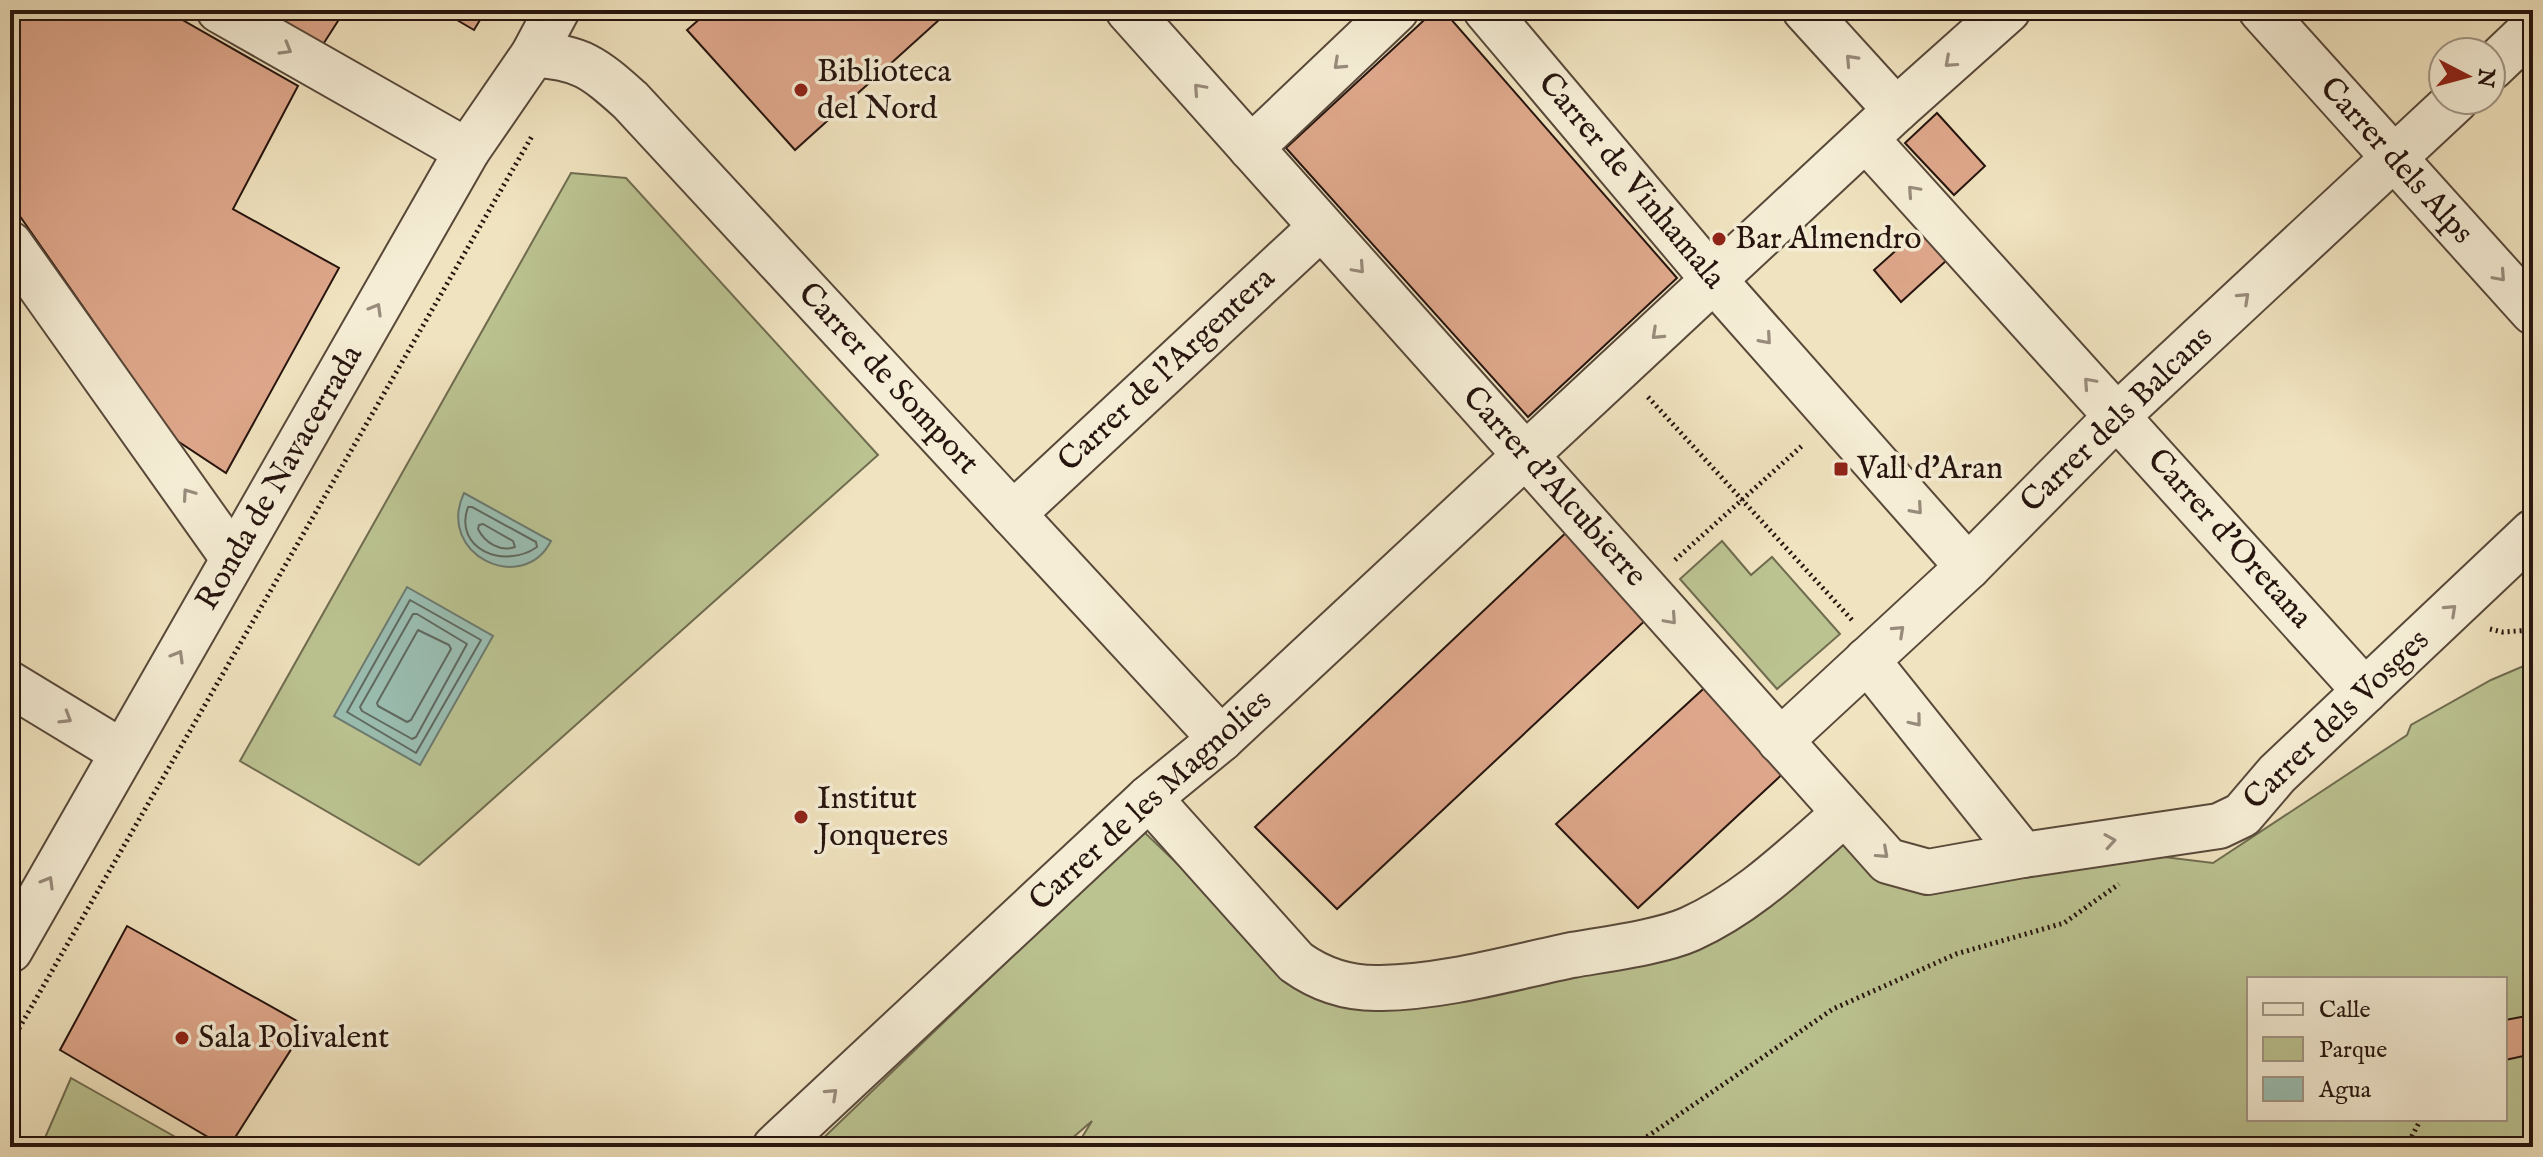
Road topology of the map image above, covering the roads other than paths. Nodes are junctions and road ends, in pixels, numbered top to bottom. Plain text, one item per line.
1 (219, 10) edge
2 (557, 10) edge
3 (582, 10) edge
4 (1128, 10) edge
5 (1396, 10) edge
6 (1486, 10) edge
7 (1805, 10) edge
8 (2008, 10) edge
9 (2261, 10) edge
10 (2533, 28) edge
11 (2507, 53) edge
12 (533, 55) junction
13 (2439, 116) edge
14 (1881, 124) junction
15 (1251, 148) junction
16 (467, 151) junction
17 (2393, 159) junction
18 (1321, 227) junction
19 (10, 244) edge
20 (1714, 280) junction
21 (2533, 312) edge
22 (2118, 415) junction
23 (1527, 456) junction
24 (1013, 514) junction
25 (2533, 532) edge
26 (233, 558) junction
27 (1968, 567) junction
28 (1873, 655) junction
29 (10, 684) edge
30 (2365, 691) junction
31 (1221, 739) junction
32 (1780, 741) junction
33 (122, 752) junction
34 (1149, 798) junction
35 (1845, 813) junction
36 (2023, 855) junction
37 (10, 950) edge
38 (775, 1147) edge

1 -> 16 street
2 - 12 street, Ronda de Navacerrada
3 - 12 street
15 -> 4 street, Carrer d'Alcubierre
5 -> 15 street
6 - 20 street, Carrer de Vinhamala
14 -> 7 street, Carrer d'Oretana
8 -> 14 street, Carrer de les Magnolies
9 - 17 street, Carrer dels Alps
10 - 11 street
12 - 16 street, Ronda de Navacerrada
12 - 24 street, Carrer de Somport
13 - 17 street, Carrer dels Balcans
14 - 20 street, Carrer de les Magnolies
22 -> 14 street, Carrer d'Oretana
15 - 18 street, Carrer d'Alcubierre
26 -> 16 street, Ronda de Navacerrada
17 -> 21 street, Carrer dels Alps
22 -> 17 street, Carrer dels Balcans
18 -> 23 street, Carrer d'Alcubierre
18 - 24 street, Carrer de l'Argentera
26 -> 19 street
20 -> 23 street, Carrer de les Magnolies
20 -> 27 street, Carrer de Vinhamala
22 - 27 street, Carrer dels Balcans
22 - 30 street, Carrer d'Oretana
23 - 31 street, Carrer de les Magnolies
23 -> 32 street, Carrer d'Alcubierre
24 - 31 street, Carrer de Somport
30 -> 25 street, Carrer dels Vosges
33 -> 26 street, Ronda de Navacerrada
28 -> 27 street, Carrer dels Balcans
28 - 32 street, Carrer dels Balcans
28 -> 36 street
29 -> 33 street
36 -> 30 street, Carrer dels Vosges
31 - 34 street, Carrer de les Magnolies
32 - 35 street, Carrer d'Alcubierre
37 -> 33 street, Ronda de Navacerrada
34 - 35 street
38 -> 34 street, Carrer de les Magnolies
35 -> 36 street, Carrer d'Alcubierre

